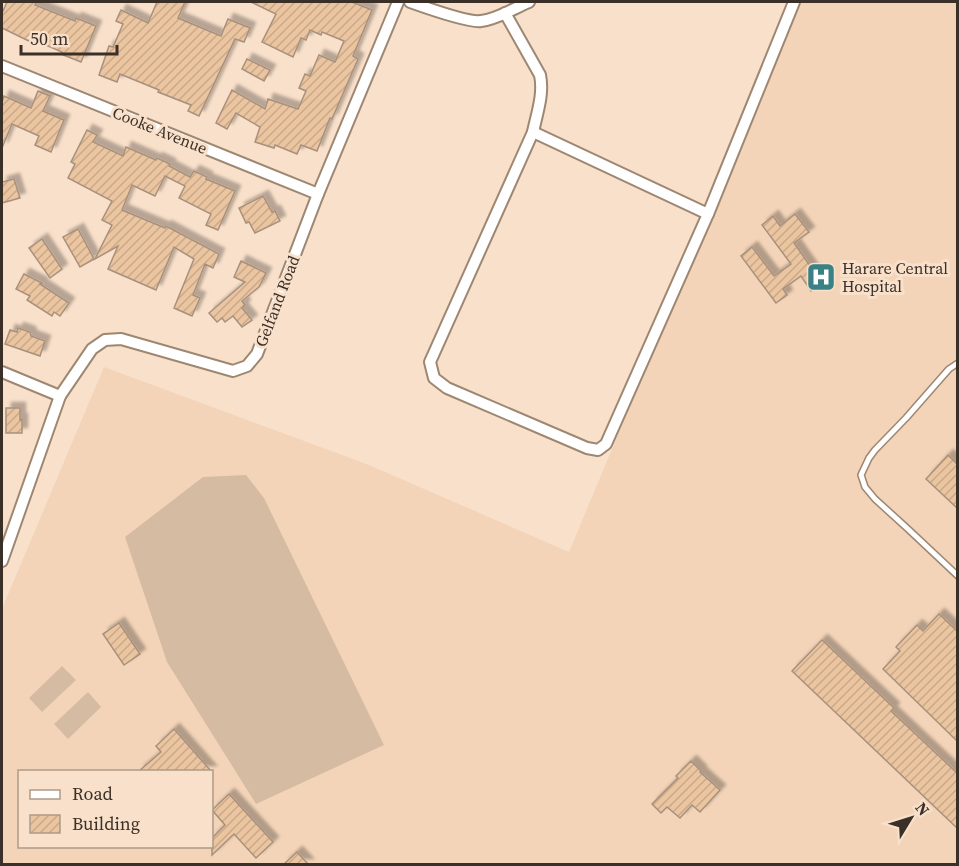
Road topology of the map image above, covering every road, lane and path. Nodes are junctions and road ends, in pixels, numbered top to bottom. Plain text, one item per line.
1 (398, 2) edge
2 (410, 2) edge
3 (529, 2) edge
4 (794, 2) edge
5 (505, 13) junction
6 (2, 66) edge
7 (533, 132) junction
8 (318, 194) junction
9 (708, 214) junction
10 (957, 363) edge
11 (2, 372) edge
12 (60, 396) junction
13 (2, 561) edge
14 (957, 576) edge

1 - 8 street, Gelfand Road
2 - 5 street
3 - 5 street
4 - 9 street
5 - 7 street
6 - 8 street, Cooke Avenue
7 - 9 street
7 - 9 street
8 - 12 street, Gelfand Road
10 - 14 lane
11 - 12 street
12 - 13 street, Gelfand Road

